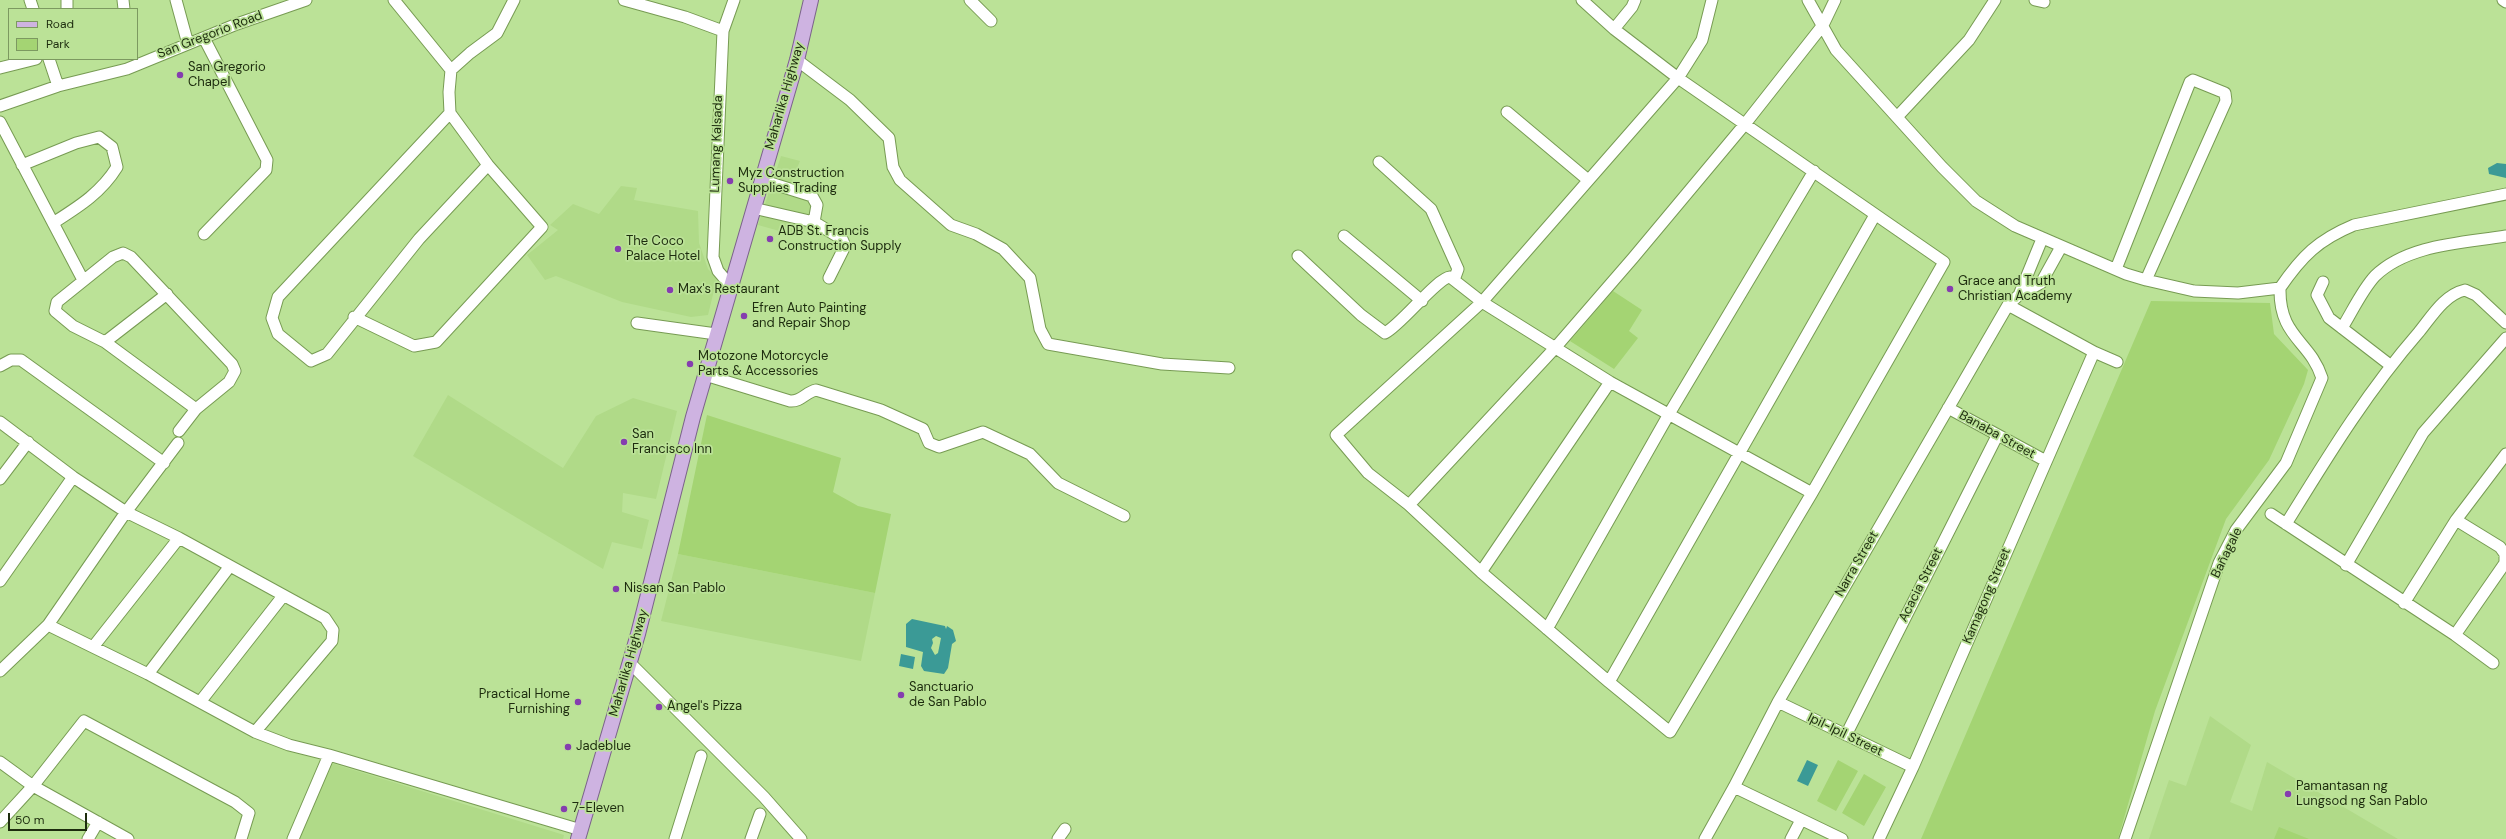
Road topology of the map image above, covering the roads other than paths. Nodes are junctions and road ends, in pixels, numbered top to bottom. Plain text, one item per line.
1 (176, 0) edge
2 (306, 0) edge
3 (394, 0) edge
4 (514, 0) edge
5 (624, 0) edge
6 (734, 0) edge
7 (811, 0) edge
8 (970, 0) edge
9 (1582, 0) edge
10 (1635, 0) edge
11 (1712, 0) edge
12 (1808, 0) edge
13 (1835, 0) edge
14 (1995, 0) edge
15 (2503, 0) edge
16 (2506, 2) edge
17 (991, 21) dead end
18 (1823, 24) junction
19 (1614, 29) junction
20 (723, 31) junction
21 (204, 38) junction
22 (188, 44) junction
23 (32, 60) edge
24 (49, 60) edge
25 (797, 60) junction
26 (126, 64) edge
27 (0, 68) edge
28 (451, 70) junction
29 (1678, 78) junction
30 (58, 86) junction
31 (0, 106) edge
32 (1507, 112) dead end
33 (450, 113) junction
34 (1897, 117) junction
35 (0, 122) edge
36 (1745, 124) junction
37 (1379, 162) dead end
38 (22, 164) junction
39 (488, 165) junction
40 (1814, 171) junction
41 (761, 180) junction
42 (1588, 180) junction
43 (2506, 194) edge
44 (753, 208) junction
45 (1875, 215) junction
46 (814, 222) junction
47 (53, 223) junction
48 (204, 234) dead end
49 (1344, 236) dead end
50 (2506, 236) edge
51 (2042, 239) junction
52 (2061, 247) junction
53 (1298, 256) dead end
54 (2116, 269) junction
55 (829, 278) dead end
56 (83, 280) junction
57 (1454, 280) junction
58 (2146, 280) junction
59 (2323, 282) dead end
60 (730, 285) junction
61 (2280, 288) junction
62 (167, 294) junction
63 (2019, 295) junction
64 (1422, 301) junction
65 (1482, 302) junction
66 (2008, 305) junction
67 (354, 317) junction
68 (637, 323) dead end
69 (2506, 323) edge
70 (2342, 328) junction
71 (716, 334) junction
72 (2506, 338) edge
73 (105, 342) junction
74 (1555, 348) junction
75 (2094, 352) junction
76 (2117, 362) dead end
77 (2390, 365) junction
78 (0, 366) edge
79 (1229, 368) dead end
80 (705, 375) junction
81 (1610, 382) junction
82 (1948, 408) junction
83 (196, 409) junction
84 (1669, 414) junction
85 (0, 422) edge
86 (179, 432) dead end
87 (1997, 436) junction
88 (28, 442) junction
89 (178, 443) dead end
90 (1741, 454) junction
91 (2506, 454) edge
92 (2046, 461) junction
93 (164, 463) junction
94 (73, 477) junction
95 (0, 479) edge
96 (1812, 493) junction
97 (1409, 505) junction
98 (126, 512) junction
99 (2271, 514) dead end
100 (1124, 516) dead end
101 (2456, 520) junction
102 (2286, 524) junction
103 (179, 538) junction
104 (2346, 565) junction
105 (230, 566) junction
106 (1481, 572) junction
107 (0, 581) edge
108 (283, 596) junction
109 (2404, 602) junction
110 (48, 625) junction
111 (1548, 629) junction
112 (2455, 635) junction
113 (93, 647) junction
114 (629, 662) junction
115 (2493, 663) dead end
116 (0, 671) edge
117 (148, 674) junction
118 (1609, 682) junction
119 (200, 702) junction
120 (1778, 702) junction
121 (255, 732) junction
122 (1846, 734) junction
123 (329, 755) junction
124 (701, 756) dead end
125 (0, 762) edge
126 (1913, 767) junction
127 (33, 786) junction
128 (1734, 787) junction
129 (760, 814) dead end
130 (1801, 820) junction
131 (0, 822) edge
132 (98, 822) junction
133 (1065, 829) dead end
134 (579, 834) edge
135 (88, 839) edge
136 (128, 839) edge
137 (241, 839) edge
138 (293, 839) edge
139 (675, 839) edge
140 (751, 839) edge
141 (801, 839) edge
142 (1058, 839) edge
143 (1705, 839) edge
144 (1791, 839) edge
145 (1842, 839) edge
146 (1879, 839) edge
147 (2125, 839) edge

1 - 22 street
2 - 21 street, San Gregorio Road
3 - 28 street
4 - 28 street
5 - 20 street
6 - 20 street, Lumang Kalsada
7 - 25 main road, Maharlika Highway
8 - 17 street
9 - 19 street
10 - 19 street
11 - 29 street
12 - 18 street
13 - 18 street
14 - 34 street
15 - 16 street
18 - 34 street
18 - 36 street
19 - 29 street
20 - 60 street, Lumang Kalsada
21 - 22 street, San Gregorio Road
21 - 48 street
22 - 26 street, San Gregorio Road
23 - 27 street
24 - 30 street
25 - 41 main road, Maharlika Highway
25 - 79 street
26 - 30 street, San Gregorio Road
28 - 33 street
29 - 36 street
29 - 42 street
30 - 31 street, San Gregorio Road
32 - 42 street
33 - 39 street
33 - 67 street
34 - 51 street
35 - 38 street
36 - 40 street
36 - 74 street
37 - 57 street
38 - 47 street
38 - 47 street
39 - 67 street
39 - 67 street
40 - 45 street
40 - 84 street
41 - 44 main road, Maharlika Highway
41 - 46 street
42 - 65 street
43 - 61 street
44 - 46 street
44 - 60 main road, Maharlika Highway
45 - 90 street
45 - 96 street
46 - 55 street
47 - 56 street
49 - 64 street
50 - 70 street
51 - 52 street
51 - 63 street, Narra Street
52 - 54 street
52 - 63 street, Narra Street
53 - 64 street
54 - 58 street
54 - 58 street
56 - 62 street
56 - 73 street
57 - 64 street
57 - 65 street
58 - 61 street
59 - 70 street
60 - 71 main road, Maharlika Highway
61 - 147 street, Bañagale
62 - 73 street
62 - 83 street
63 - 66 street, Narra Street
65 - 74 street
65 - 97 street
66 - 75 street
66 - 82 street, Narra Street
68 - 71 street
69 - 77 street
70 - 77 street
71 - 80 main road, Maharlika Highway
72 - 104 street
73 - 83 street
74 - 81 street
74 - 97 street
75 - 76 street
75 - 92 street, Kamagong Street
77 - 102 street
78 - 93 street
80 - 100 street
80 - 114 main road, Maharlika Highway
81 - 84 street
81 - 106 street
82 - 87 street, Banaba Street
82 - 120 street, Narra Street
83 - 86 street
84 - 90 street
84 - 111 street
85 - 88 street
87 - 92 street, Banaba Street
87 - 122 street, Acacia Street
88 - 94 street
88 - 95 street
89 - 93 street
90 - 96 street
90 - 118 street
91 - 101 street
92 - 126 street, Kamagong Street
93 - 98 street
94 - 98 street
94 - 107 street
96 - 118 street
97 - 106 street
98 - 103 street
98 - 110 street
99 - 102 street
101 - 109 street
101 - 112 street
102 - 104 street
103 - 105 street
103 - 113 street
104 - 109 street
105 - 108 street
105 - 117 street
106 - 111 street
108 - 119 street
108 - 121 street
109 - 112 street
110 - 113 street
110 - 116 street
111 - 118 street
112 - 115 street
113 - 117 street
114 - 134 main road, Maharlika Highway
114 - 141 street
117 - 119 street
119 - 121 street
120 - 122 street, Ipil-Ipil Street
120 - 128 street, Narra Street
121 - 123 street
122 - 126 street, Ipil-Ipil Street
123 - 134 street
123 - 138 street
124 - 139 street
125 - 127 street
126 - 146 street, Kamagong Street
127 - 131 street
127 - 132 street
127 - 137 street
128 - 130 street
128 - 143 street, Narra Street
129 - 140 street
130 - 144 street
130 - 145 street
132 - 135 street
132 - 136 street
133 - 142 street

